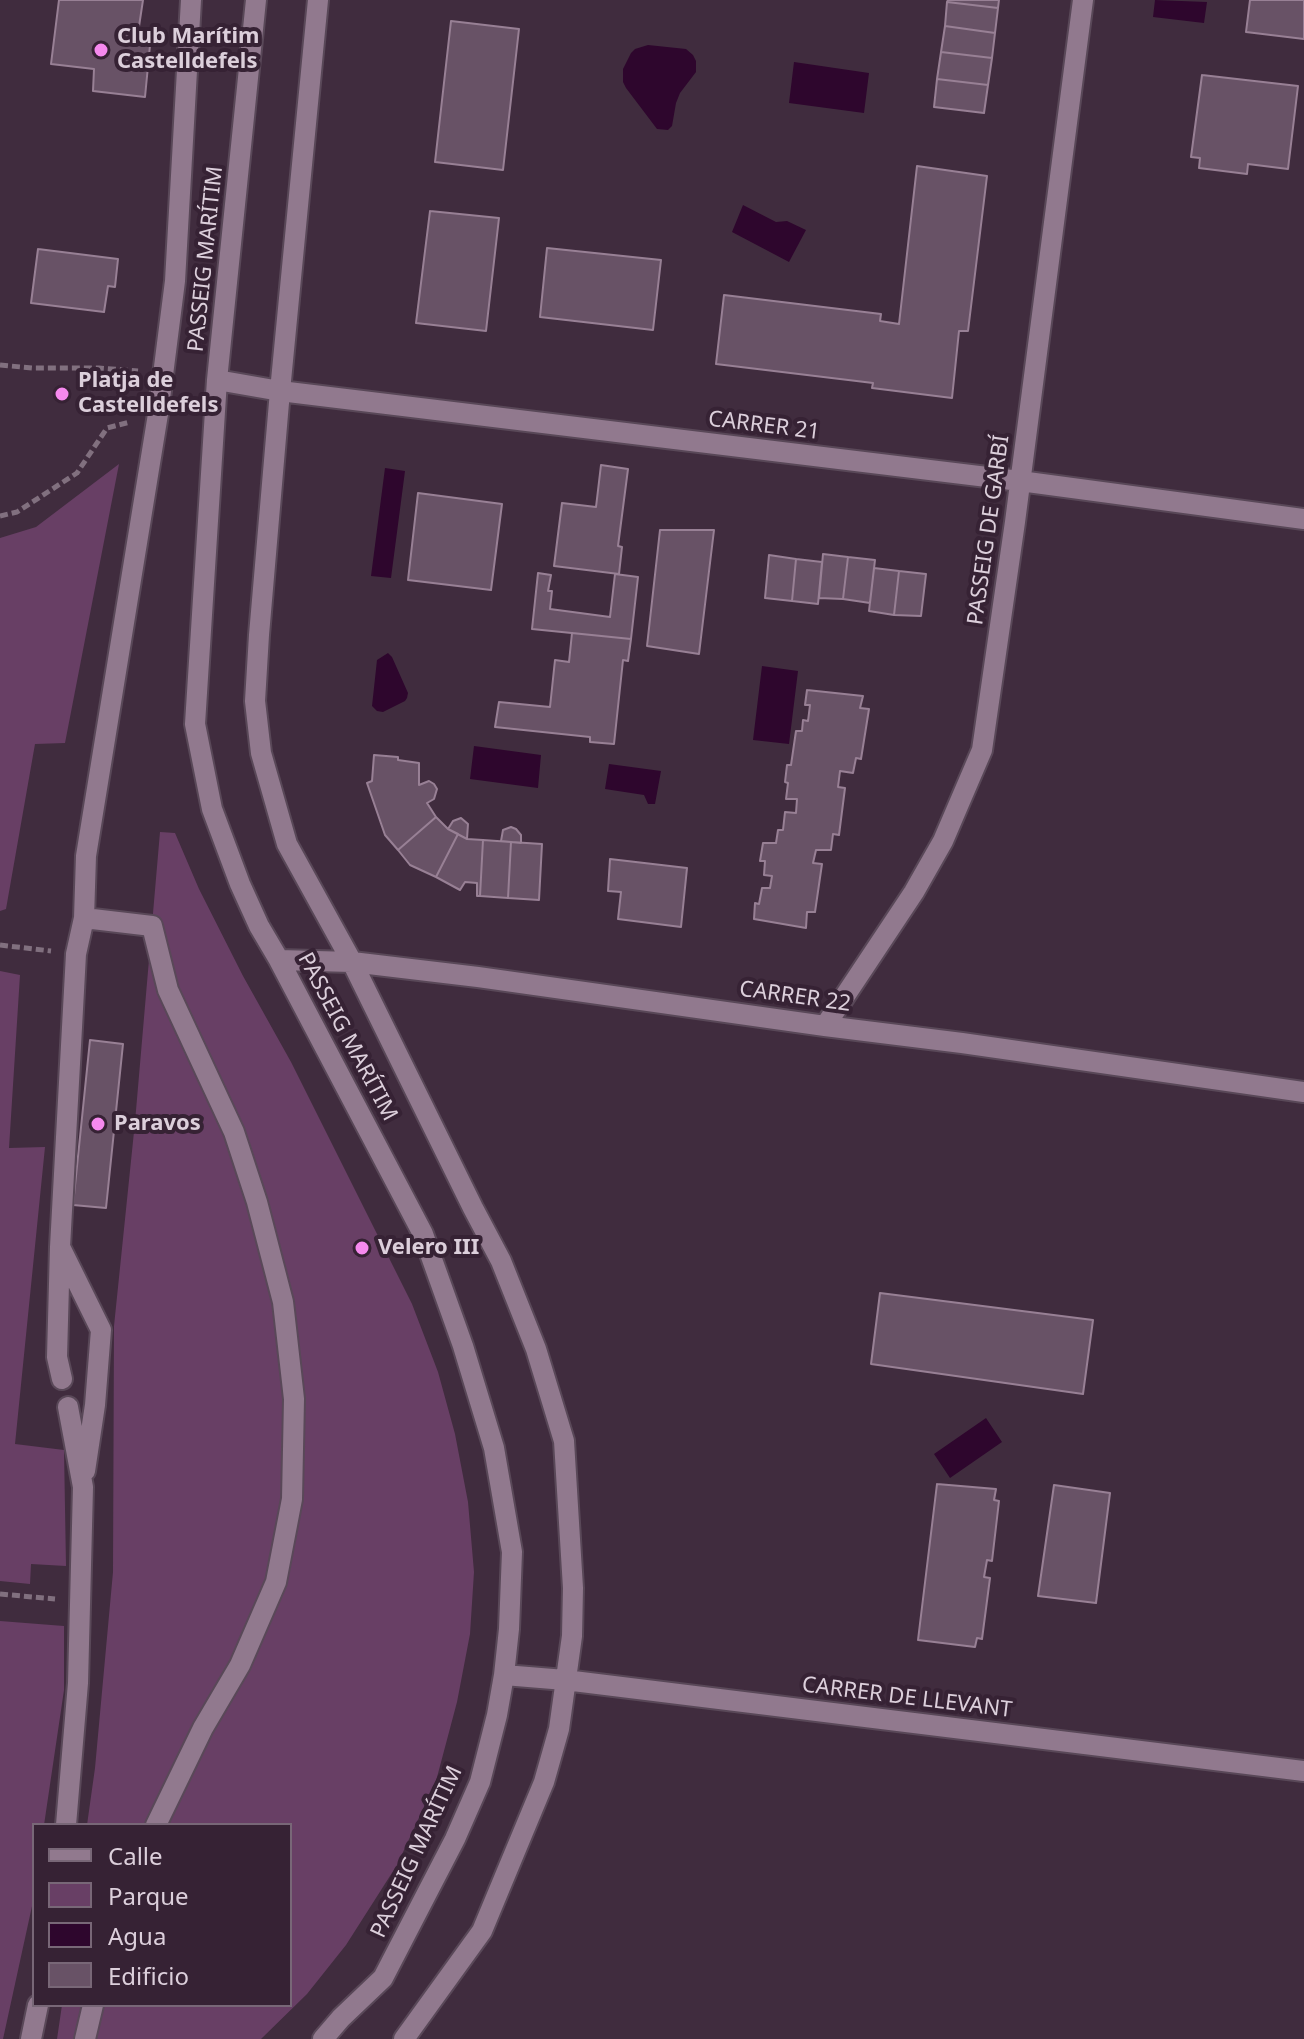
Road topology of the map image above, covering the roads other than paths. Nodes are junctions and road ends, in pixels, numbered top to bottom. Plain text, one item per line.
1 (191, 0) edge
2 (256, 0) edge
3 (318, 0) edge
4 (1083, 0) edge
5 (217, 380) junction
6 (280, 391) junction
7 (1020, 481) junction
8 (1304, 519) edge
9 (84, 918) junction
10 (279, 960) junction
11 (352, 962) junction
12 (825, 1026) junction
13 (1304, 1092) edge
14 (60, 1247) junction
15 (62, 1379) dead end
16 (68, 1407) dead end
17 (83, 1487) junction
18 (504, 1675) junction
19 (565, 1680) junction
20 (1304, 1771) edge
21 (66, 1823) edge
22 (157, 1823) edge
23 (38, 2007) edge
24 (93, 2007) edge
25 (31, 2039) edge
26 (85, 2039) edge
27 (323, 2039) edge
28 (404, 2039) edge

1 - 9 street, PASSEIG MARÍTIM
2 - 5 street, PASSEIG MARÍTIM
3 - 6 street, PASSEIG MARÍTIM
4 - 7 street, PASSEIG DE GARBÍ
5 - 6 street, CARRER 21
5 - 10 street, PASSEIG MARÍTIM
6 - 7 street, CARRER 21
6 - 11 street, PASSEIG MARÍTIM
7 - 8 street, CARRER 21
7 - 12 street, PASSEIG DE GARBÍ
9 - 14 street, PASSEIG MARÍTIM
9 - 22 street
10 - 11 street, CARRER 22
10 - 18 street, PASSEIG MARÍTIM
11 - 12 street, CARRER 22
11 - 19 street, PASSEIG MARÍTIM
12 - 13 street, CARRER 22
14 - 15 street, PASSEIG MARÍTIM
14 - 17 street, PASSEIG MARÍTIM
16 - 17 street, PASSEIG MARÍTIM
17 - 21 street, PASSEIG MARÍTIM
18 - 19 street, CARRER DE LLEVANT
18 - 27 street, PASSEIG MARÍTIM
19 - 20 street, CARRER DE LLEVANT
19 - 28 street, PASSEIG MARÍTIM
23 - 25 street
24 - 26 street

